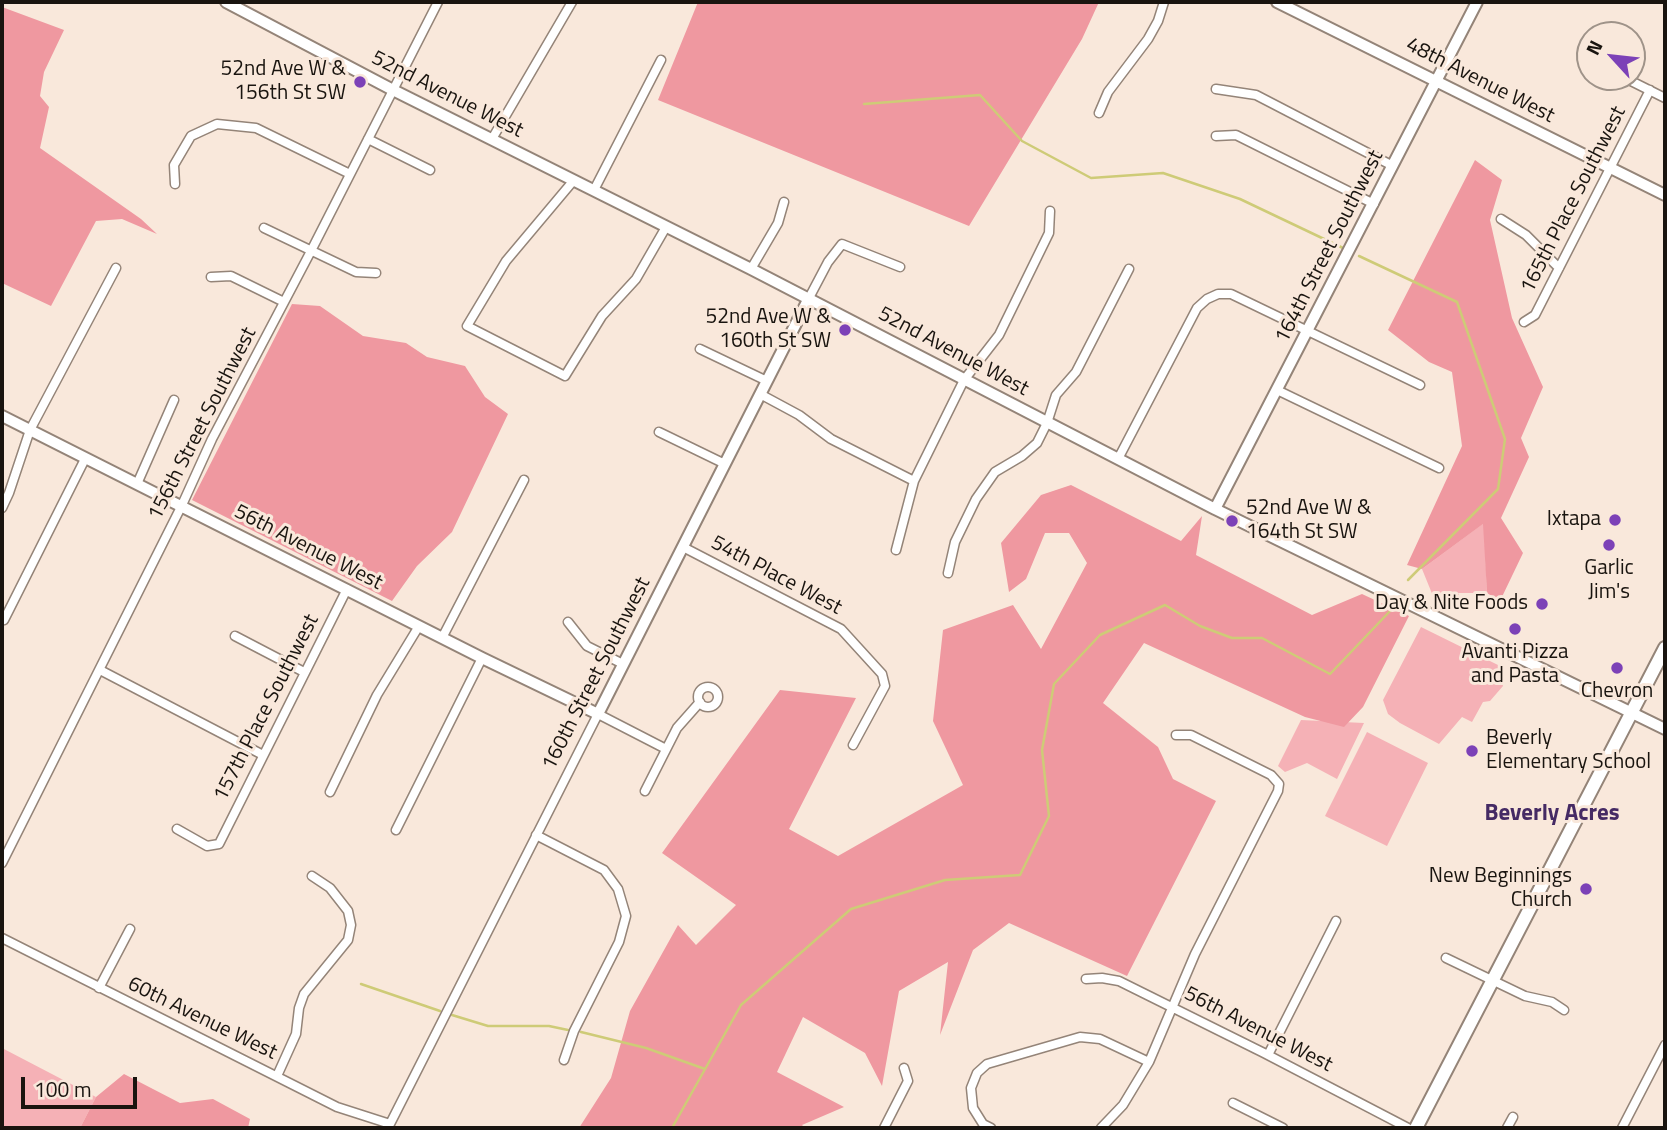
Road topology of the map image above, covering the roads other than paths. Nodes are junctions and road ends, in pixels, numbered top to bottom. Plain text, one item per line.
1 (226, 2) edge
2 (438, 2) edge
3 (572, 2) edge
4 (1164, 2) edge
5 (1278, 2) edge
6 (1477, 2) edge
7 (242, 5) edge
8 (661, 60) dead end
9 (1437, 81) junction
10 (1646, 88) edge
11 (1216, 89) dead end
12 (393, 90) junction
13 (1650, 90) junction
14 (1665, 98) edge
15 (1099, 113) dead end
16 (1216, 136) dead end
17 (368, 139) junction
18 (492, 139) junction
19 (1393, 166) junction
20 (1609, 168) junction
21 (430, 170) dead end
22 (350, 174) junction
23 (574, 180) junction
24 (175, 184) dead end
25 (594, 190) junction
26 (1665, 195) edge
27 (784, 202) dead end
28 (1374, 204) junction
29 (1050, 211) dead end
30 (1501, 219) dead end
31 (666, 227) junction
32 (264, 228) dead end
33 (311, 251) junction
34 (901, 267) dead end
35 (116, 268) dead end
36 (1559, 268) junction
37 (751, 269) junction
38 (1129, 269) dead end
39 (376, 273) dead end
40 (211, 277) dead end
41 (809, 298) junction
42 (284, 302) junction
43 (1524, 322) dead end
44 (1307, 332) junction
45 (700, 349) dead end
46 (964, 380) junction
47 (767, 381) junction
48 (1420, 386) dead end
49 (1277, 390) junction
50 (760, 394) junction
51 (174, 400) dead end
52 (2, 416) edge
53 (1047, 423) junction
54 (30, 430) junction
55 (659, 432) dead end
56 (85, 459) junction
57 (1118, 459) junction
58 (725, 464) junction
59 (1439, 468) dead end
60 (524, 480) dead end
61 (914, 481) junction
62 (137, 484) junction
63 (182, 505) junction
64 (2, 508) edge
65 (1215, 509) junction
66 (683, 547) junction
67 (896, 550) dead end
68 (948, 573) dead end
69 (347, 589) junction
70 (4, 620) dead end
71 (568, 622) dead end
72 (419, 626) junction
73 (235, 636) dead end
74 (442, 638) junction
75 (1665, 648) edge
76 (482, 658) junction
77 (623, 664) junction
78 (100, 670) junction
79 (304, 672) junction
80 (699, 702) dead end
81 (1631, 712) junction
82 (598, 714) junction
83 (1665, 729) edge
84 (1176, 735) dead end
85 (853, 745) dead end
86 (666, 749) junction
87 (262, 755) junction
88 (645, 791) dead end
89 (330, 792) dead end
90 (177, 830) dead end
91 (396, 830) dead end
92 (537, 835) junction
93 (2, 863) edge
94 (312, 876) dead end
95 (1336, 921) dead end
96 (130, 929) dead end
97 (2, 938) edge
98 (1446, 958) dead end
99 (1086, 979) dead end
100 (1493, 980) junction
101 (99, 988) junction
102 (1173, 1009) junction
103 (1564, 1010) dead end
104 (1665, 1045) edge
105 (1268, 1055) junction
106 (564, 1060) dead end
107 (1149, 1062) junction
108 (904, 1068) dead end
109 (277, 1076) junction
110 (1233, 1103) dead end
111 (1513, 1116) dead end
112 (390, 1124) joint
113 (884, 1128) edge
114 (991, 1128) edge
115 (1101, 1128) edge
116 (1283, 1128) edge
117 (1408, 1128) edge
118 (1416, 1128) edge
119 (1507, 1128) edge
120 (1622, 1128) edge

1 - 7 street, 52nd Avenue West
2 - 12 street, 156th Street Southwest
3 - 18 street
4 - 15 street
5 - 9 street, 48th Avenue West
6 - 9 street, 164th Street Southwest
7 - 12 street, 52nd Avenue West
8 - 25 street
9 - 19 street, 164th Street Southwest
9 - 20 street, 48th Avenue West
10 - 13 street
11 - 19 street
12 - 17 street, 156th Street Southwest
12 - 18 street, 52nd Avenue West
13 - 14 street
13 - 20 street, 165th Place Southwest
16 - 28 street
17 - 21 street
17 - 22 street, 156th Street Southwest
18 - 23 street, 52nd Avenue West
19 - 28 street, 164th Street Southwest
20 - 26 street, 48th Avenue West
20 - 36 street, 165th Place Southwest
22 - 24 street
22 - 33 street, 156th Street Southwest
23 - 25 street, 52nd Avenue West
23 - 31 street
25 - 31 street, 52nd Avenue West
27 - 37 street
28 - 44 street, 164th Street Southwest
29 - 46 street
30 - 36 street
31 - 37 street, 52nd Avenue West
32 - 33 street
33 - 39 street
33 - 42 street, 156th Street Southwest
34 - 41 street, 160th Street Southwest
35 - 54 street
36 - 43 street, 165th Place Southwest
37 - 41 street, 52nd Avenue West
38 - 53 street
40 - 42 street
41 - 46 street, 52nd Avenue West
41 - 47 street, 160th Street Southwest
42 - 63 street, 156th Street Southwest
44 - 48 street
44 - 49 street, 164th Street Southwest
44 - 57 street
45 - 47 street
46 - 53 street, 52nd Avenue West
46 - 61 street
47 - 50 street, 160th Street Southwest
49 - 59 street
49 - 65 street, 164th Street Southwest
50 - 58 street, 160th Street Southwest
50 - 61 street
51 - 62 street
52 - 54 street, 56th Avenue West
53 - 57 street, 52nd Avenue West
53 - 68 street
54 - 56 street, 56th Avenue West
54 - 64 street
55 - 58 street
56 - 62 street, 56th Avenue West
56 - 70 street
57 - 65 street, 52nd Avenue West
58 - 66 street, 160th Street Southwest
60 - 74 street
61 - 67 street
62 - 63 street, 56th Avenue West
63 - 69 street, 56th Avenue West
63 - 78 street, 156th Street Southwest
65 - 81 street, 52nd Avenue West
66 - 77 street, 160th Street Southwest
66 - 85 street, 54th Place West
69 - 72 street, 56th Avenue West
69 - 79 street, 157th Place Southwest
71 - 77 street
72 - 74 street, 56th Avenue West
72 - 89 street
73 - 79 street
74 - 76 street, 56th Avenue West
75 - 81 main road
76 - 82 street, 56th Avenue West
76 - 91 street
77 - 82 street, 160th Street Southwest
78 - 87 street
78 - 93 street, 156th Street Southwest
79 - 87 street, 157th Place Southwest
80 - 86 street
81 - 83 street, 52nd Avenue West
81 - 100 main road
82 - 86 street
82 - 92 street, 160th Street Southwest
84 - 102 street
86 - 88 street
87 - 90 street, 157th Place Southwest
92 - 106 street
92 - 112 street, 160th Street Southwest
94 - 109 street
95 - 105 street
96 - 101 street
97 - 101 street, 60th Avenue West
98 - 100 street
99 - 102 street, 56th Avenue West
100 - 103 street
100 - 118 main road
101 - 109 street, 60th Avenue West
102 - 105 street, 56th Avenue West
102 - 107 street
104 - 120 street
105 - 117 street, 56th Avenue West
107 - 114 street
107 - 115 street
108 - 113 street
109 - 112 street, 60th Avenue West
110 - 116 street
111 - 119 street

